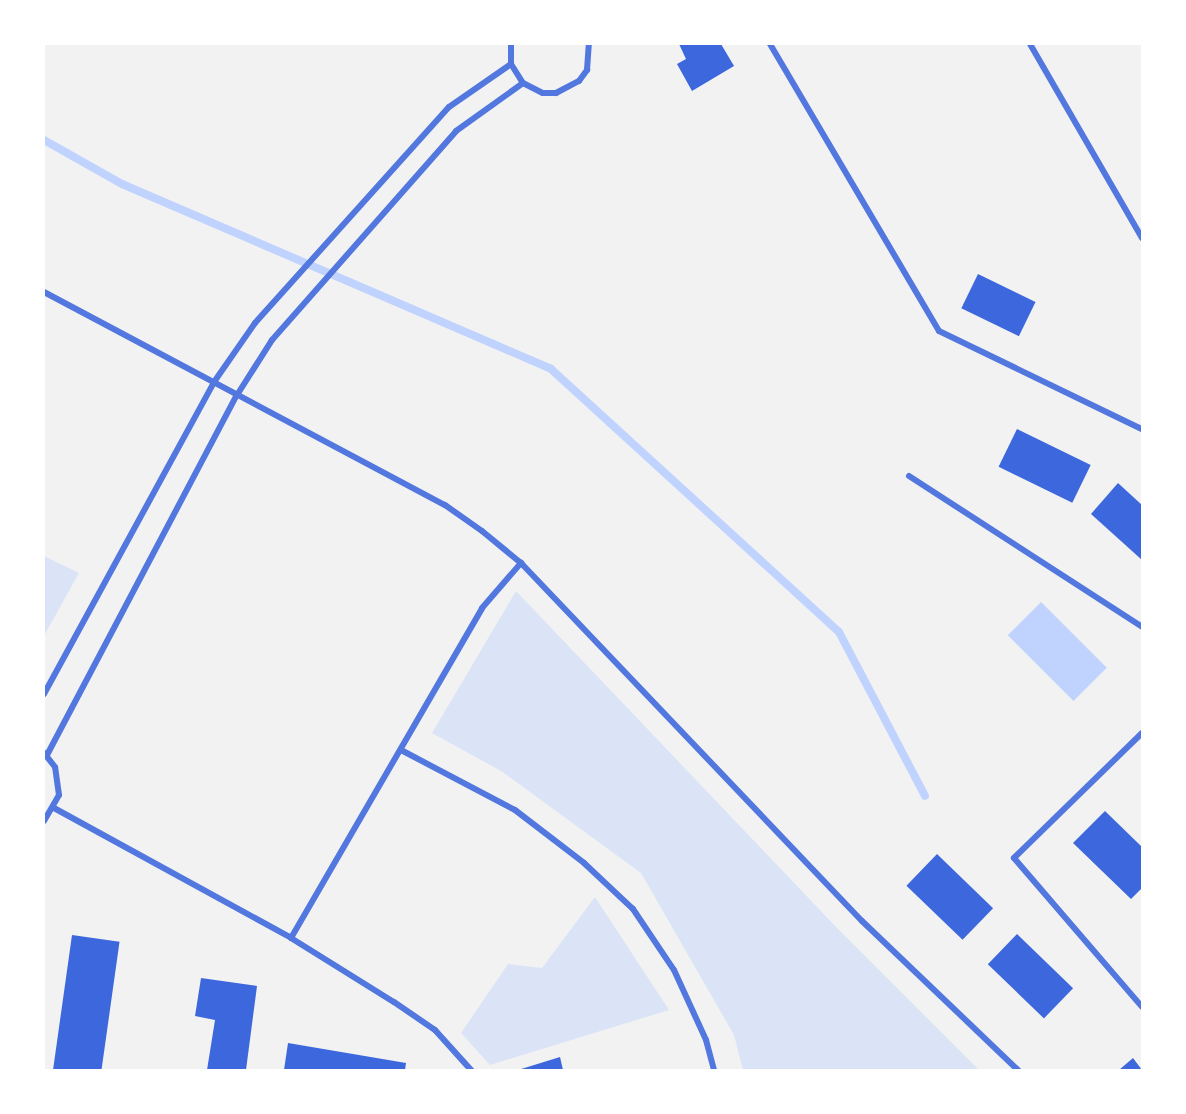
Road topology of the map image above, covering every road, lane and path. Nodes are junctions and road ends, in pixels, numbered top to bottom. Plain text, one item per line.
1 (511, 44) edge
2 (590, 44) edge
3 (770, 44) edge
4 (1030, 44) edge
5 (511, 64) junction
6 (523, 83) junction
7 (1143, 238) edge
8 (44, 292) edge
9 (213, 382) junction
10 (237, 395) junction
11 (1143, 429) edge
12 (909, 476) dead end
13 (521, 563) junction
14 (1143, 627) edge
15 (44, 694) edge
16 (1143, 734) edge
17 (401, 750) junction
18 (45, 754) edge
19 (54, 808) junction
20 (44, 821) edge
21 (291, 938) junction
22 (1143, 1007) edge
23 (471, 1071) edge
24 (714, 1071) edge
25 (1018, 1071) edge

1 - 5 street
2 - 6 street
3 - 11 street
4 - 7 street
5 - 6 street
5 - 9 street
6 - 10 street
8 - 9 street
9 - 10 street
9 - 15 street
10 - 13 street
10 - 18 street
12 - 14 street
13 - 17 street
13 - 25 street
16 - 22 street
17 - 21 street
17 - 24 street
18 - 19 street
19 - 20 street
19 - 21 street
21 - 23 street

